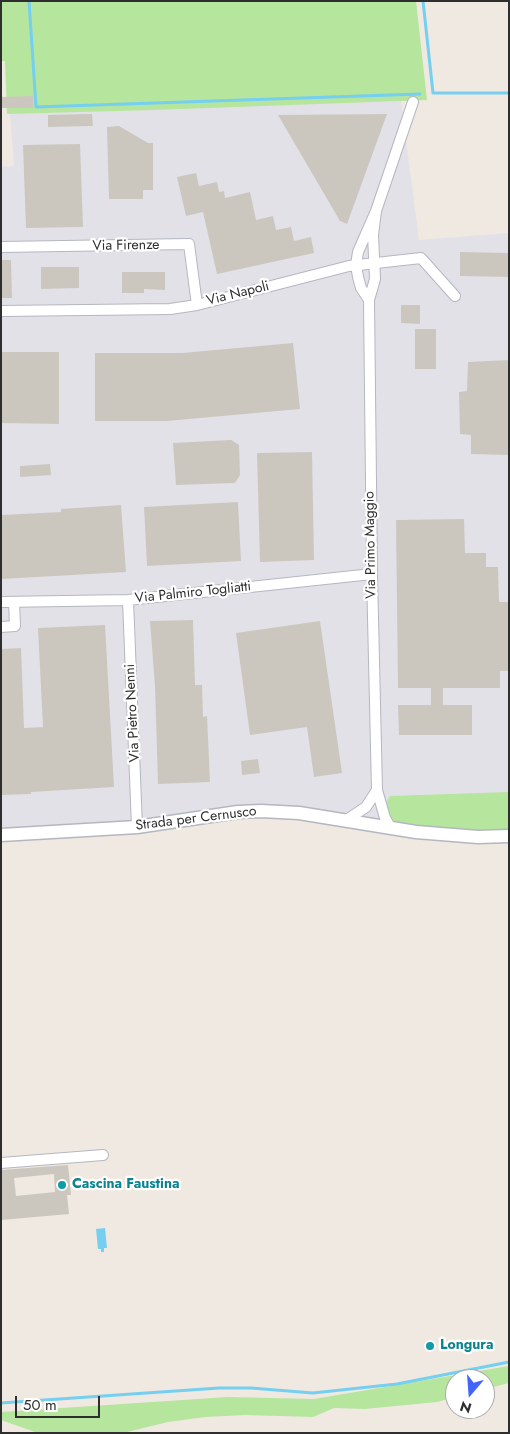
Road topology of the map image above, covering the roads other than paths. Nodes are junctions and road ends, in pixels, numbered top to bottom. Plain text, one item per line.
1 (413, 102) dead end
2 (376, 211) junction
3 (1, 247) edge
4 (374, 263) junction
5 (356, 265) junction
6 (455, 296) dead end
7 (369, 300) junction
8 (197, 305) junction
9 (1, 310) edge
10 (372, 574) junction
11 (128, 600) junction
12 (1, 602) edge
13 (14, 602) junction
14 (1, 627) edge
15 (377, 790) junction
16 (382, 806) junction
17 (366, 807) junction
18 (345, 821) junction
19 (372, 826) junction
20 (137, 827) junction
21 (394, 830) junction
22 (1, 835) edge
23 (509, 836) edge
24 (103, 1155) dead end
25 (1, 1163) edge

1 - 2 street
2 - 4 street, Via Primo Maggio
2 - 5 street
3 - 8 street, Via Firenze
4 - 5 street, Via Napoli
4 - 6 street, Via Napoli
4 - 7 street, Via Primo Maggio
5 - 7 street, Via Primo Maggio
5 - 8 street, Via Napoli
7 - 10 street, Via Primo Maggio
8 - 9 street, Via Napoli
10 - 11 street, Via Palmiro Togliatti
10 - 15 street, Via Primo Maggio
11 - 13 street, Via Palmiro Togliatti
11 - 20 street, Via Pietro Nenni
12 - 13 street, Via Palmiro Togliatti
13 - 14 street
15 - 16 street, Via Primo Maggio
15 - 17 street
16 - 19 street
16 - 21 street, Via Primo Maggio
17 - 18 street
17 - 19 street
18 - 19 street, Strada per Cernusco
18 - 20 street, Strada per Cernusco
19 - 21 street, Strada per Cernusco
20 - 22 street, Strada per Cernusco
21 - 23 street, Strada per Cernusco
24 - 25 street

